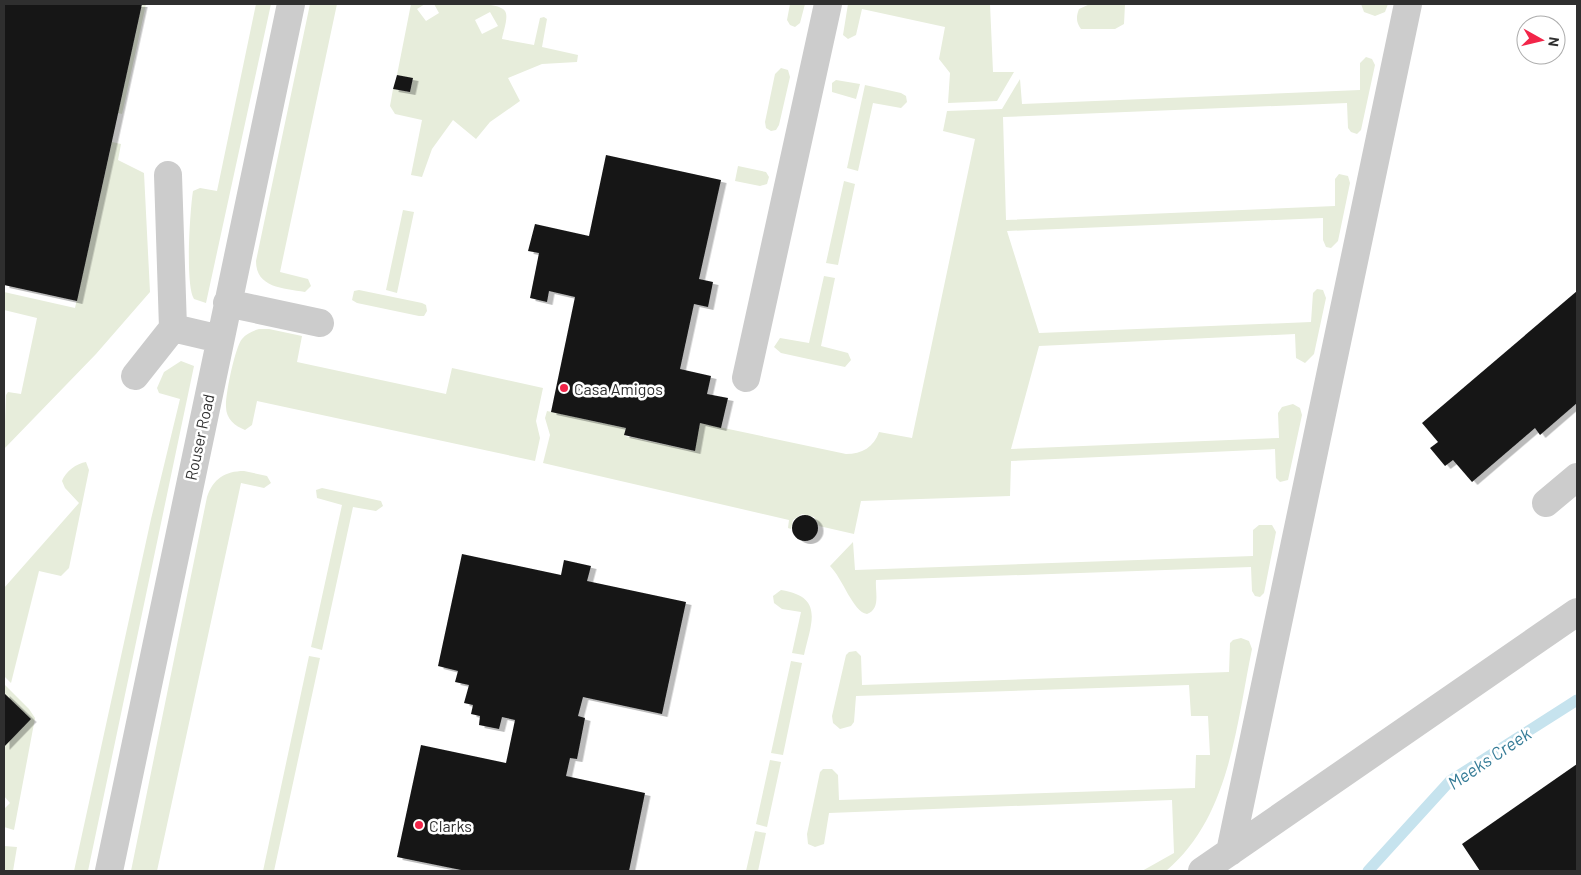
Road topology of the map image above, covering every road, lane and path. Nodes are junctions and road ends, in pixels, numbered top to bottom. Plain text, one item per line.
1 (291, 4) edge
2 (828, 4) edge
3 (1408, 4) edge
4 (168, 175) dead end
5 (227, 303) junction
6 (320, 323) dead end
7 (173, 328) junction
8 (220, 339) junction
9 (135, 376) dead end
10 (746, 378) dead end
11 (1577, 477) edge
12 (1546, 503) dead end
13 (1577, 612) edge
14 (1230, 852) junction
15 (109, 871) edge
16 (1202, 871) edge

1 - 5 street, Rouser Road
2 - 10 street
3 - 14 street
4 - 7 street
5 - 6 street
5 - 8 street, Rouser Road
7 - 8 street
7 - 9 street
8 - 15 street, Rouser Road
11 - 12 street
13 - 14 street
14 - 16 street

